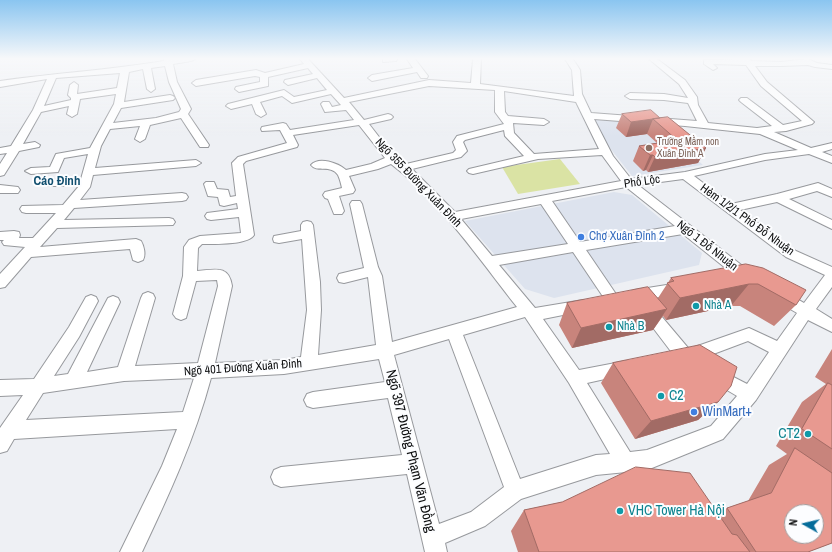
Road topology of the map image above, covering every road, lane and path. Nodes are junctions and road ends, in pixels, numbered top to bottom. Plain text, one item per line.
1 (49, 85) edge
2 (74, 85) dead end
3 (123, 85) edge
4 (150, 85) edge
5 (175, 85) edge
6 (261, 85) edge
7 (328, 85) edge
8 (418, 85) edge
9 (455, 85) edge
10 (577, 85) edge
11 (684, 85) edge
12 (765, 85) edge
13 (474, 86) joint
14 (499, 88) junction
15 (151, 89) dead end
16 (239, 89) dead end
17 (122, 90) junction
18 (334, 91) junction
19 (630, 96) dead end
20 (170, 98) dead end
21 (300, 98) junction
22 (76, 99) junction
23 (255, 100) junction
24 (580, 100) junction
25 (744, 100) dead end
26 (692, 101) junction
27 (326, 104) dead end
28 (345, 104) junction
29 (118, 106) junction
30 (231, 106) dead end
31 (302, 109) dead end
32 (38, 110) junction
33 (72, 114) dead end
34 (184, 114) junction
35 (261, 114) dead end
36 (587, 116) junction
37 (388, 117) dead end
38 (146, 122) junction
39 (544, 122) dead end
40 (362, 123) junction
41 (506, 123) junction
42 (704, 125) junction
43 (106, 127) junction
44 (266, 129) dead end
45 (781, 129) junction
46 (760, 130) junction
47 (287, 133) junction
48 (140, 140) dead end
49 (35, 145) dead end
50 (204, 145) dead end
51 (832, 146) edge
52 (14, 149) junction
53 (95, 150) junction
54 (0, 151) edge
55 (808, 151) junction
56 (606, 152) junction
57 (531, 157) junction
58 (392, 159) junction
59 (832, 160) edge
60 (196, 163) dead end
61 (316, 165) dead end
62 (404, 168) junction
63 (31, 171) dead end
64 (473, 171) dead end
65 (0, 173) edge
66 (343, 174) junction
67 (685, 175) junction
68 (87, 177) junction
69 (50, 183) dead end
70 (628, 183) junction
71 (210, 184) dead end
72 (0, 189) edge
73 (14, 190) dead end
74 (832, 193) edge
75 (182, 197) dead end
76 (243, 198) junction
77 (778, 198) junction
78 (544, 199) junction
79 (356, 204) dead end
80 (68, 206) junction
81 (729, 208) junction
82 (26, 209) dead end
83 (338, 211) dead end
84 (245, 212) junction
85 (211, 216) dead end
86 (452, 217) junction
87 (169, 222) dead end
88 (53, 224) junction
89 (832, 225) edge
90 (685, 229) junction
91 (0, 236) edge
92 (279, 239) dead end
93 (36, 243) junction
94 (578, 248) junction
95 (27, 253) junction
96 (138, 257) dead end
97 (488, 262) junction
98 (373, 271) junction
99 (832, 272) edge
100 (190, 276) junction
101 (745, 276) junction
102 (832, 276) edge
103 (344, 278) dead end
104 (730, 279) edge
105 (0, 283) edge
106 (691, 286) edge
107 (636, 296) junction
108 (148, 298) dead end
109 (613, 300) junction
110 (91, 301) dead end
111 (113, 302) dead end
112 (806, 311) junction
113 (530, 313) junction
114 (181, 314) dead end
115 (832, 326) edge
116 (454, 332) junction
117 (781, 350) junction
118 (385, 351) junction
119 (678, 359) junction
120 (309, 363) junction
121 (638, 366) edge
122 (205, 370) junction
123 (124, 374) junction
124 (576, 378) junction
125 (73, 382) junction
126 (38, 386) junction
127 (0, 388) edge
128 (394, 389) junction
129 (750, 394) junction
130 (313, 400) dead end
131 (190, 420) junction
132 (5, 437) edge
133 (625, 462) junction
134 (413, 464) junction
135 (281, 477) dead end
136 (515, 491) junction
137 (434, 545) edge
138 (131, 552) edge

1 - 32 street
2 - 22 street
3 - 17 street
4 - 15 street
5 - 34 street
6 - 16 street
7 - 18 street, Ngõ 355 Đường Xuân Đỉnh
8 - 28 street
9 - 13 street
10 - 24 street, Ngõ 1 Đỗ Nhuận
11 - 26 street
12 - 45 street
13 - 14 street
14 - 24 street
14 - 41 street
17 - 22 street
17 - 29 street
18 - 21 street
18 - 28 street, Ngõ 355 Đường Xuân Đỉnh
19 - 26 street
20 - 29 street
21 - 23 street
21 - 31 street
22 - 32 street
22 - 33 street
23 - 30 street
23 - 35 street
24 - 36 street, Ngõ 1 Đỗ Nhuận
25 - 45 street
26 - 42 street
27 - 28 street
28 - 40 street, Ngõ 355 Đường Xuân Đỉnh
29 - 43 street
32 - 52 street
34 - 38 street
34 - 50 street
36 - 42 street
36 - 56 street, Ngõ 1 Đỗ Nhuận
37 - 40 street
38 - 43 street
38 - 48 street
39 - 41 street
40 - 47 street
40 - 58 street, Ngõ 355 Đường Xuân Đỉnh
41 - 57 street
41 - 62 street
42 - 46 street
43 - 53 street
44 - 47 street
45 - 46 street
46 - 55 street
47 - 76 street
49 - 52 street
51 - 55 street, Phố Lộc
52 - 54 street
52 - 65 street
53 - 63 street
53 - 68 street
55 - 59 street
55 - 67 street, Phố Lộc
56 - 57 street
56 - 70 street, Ngõ 1 Đỗ Nhuận
57 - 64 street
58 - 62 street, Ngõ 355 Đường Xuân Đỉnh
58 - 66 street
60 - 68 street
61 - 66 street
62 - 86 street, Ngõ 355 Đường Xuân Đỉnh
66 - 83 street
67 - 70 street, Phố Lộc
67 - 81 street, Hẻm 1/2/1 Phố Đỗ Nhuận
68 - 69 street
68 - 80 street
70 - 78 street, Phố Lộc
70 - 90 street, Ngõ 1 Đỗ Nhuận
71 - 76 street
72 - 73 street
74 - 77 street
75 - 80 street
76 - 84 street
77 - 81 street
77 - 89 street
78 - 86 street, Phố Lộc
78 - 94 street
79 - 98 street, Ngõ 397 Đường Phạm Văn Đồng
80 - 82 street
80 - 88 street
81 - 99 street, Hẻm 1/2/1 Phố Đỗ Nhuận
84 - 85 street
84 - 100 street
86 - 97 street, Ngõ 355 Đường Xuân Đỉnh
87 - 88 street
88 - 93 street
90 - 94 street
90 - 101 street, Ngõ 1 Đỗ Nhuận
91 - 93 street
92 - 120 street
93 - 95 street
94 - 97 street
94 - 109 street
95 - 96 street
95 - 105 street
97 - 113 street, Ngõ 355 Đường Xuân Đỉnh
98 - 103 street
98 - 118 street, Ngõ 397 Đường Phạm Văn Đồng
100 - 114 street
100 - 122 street
101 - 104 street
101 - 112 street, Ngõ 1 Đỗ Nhuận
102 - 112 street
106 - 107 street
107 - 109 street
107 - 119 street
108 - 123 street
109 - 113 street
110 - 126 street
111 - 125 street
112 - 115 street, Ngõ 1 Đỗ Nhuận
112 - 117 street
113 - 116 street, Ngõ 401 Đường Xuân Đỉnh
113 - 124 street, Ngõ 355 Đường Xuân Đỉnh
116 - 118 street, Ngõ 401 Đường Xuân Đỉnh
116 - 136 street
117 - 119 street
117 - 129 street
118 - 120 street, Ngõ 401 Đường Xuân Đỉnh
118 - 128 street, Ngõ 397 Đường Phạm Văn Đồng
119 - 129 street
120 - 122 street, Ngõ 401 Đường Xuân Đỉnh
121 - 124 street
122 - 123 street, Ngõ 401 Đường Xuân Đỉnh
122 - 131 street
123 - 125 street, Ngõ 401 Đường Xuân Đỉnh
124 - 133 street, Ngõ 355 Đường Xuân Đỉnh
125 - 126 street, Ngõ 401 Đường Xuân Đỉnh
126 - 127 street, Ngõ 401 Đường Xuân Đỉnh
126 - 132 street
128 - 130 street
128 - 134 street, Ngõ 397 Đường Phạm Văn Đồng
129 - 133 street
131 - 132 street
131 - 138 street
133 - 136 street
134 - 135 street
134 - 137 street, Ngõ 397 Đường Phạm Văn Đồng
136 - 137 street

